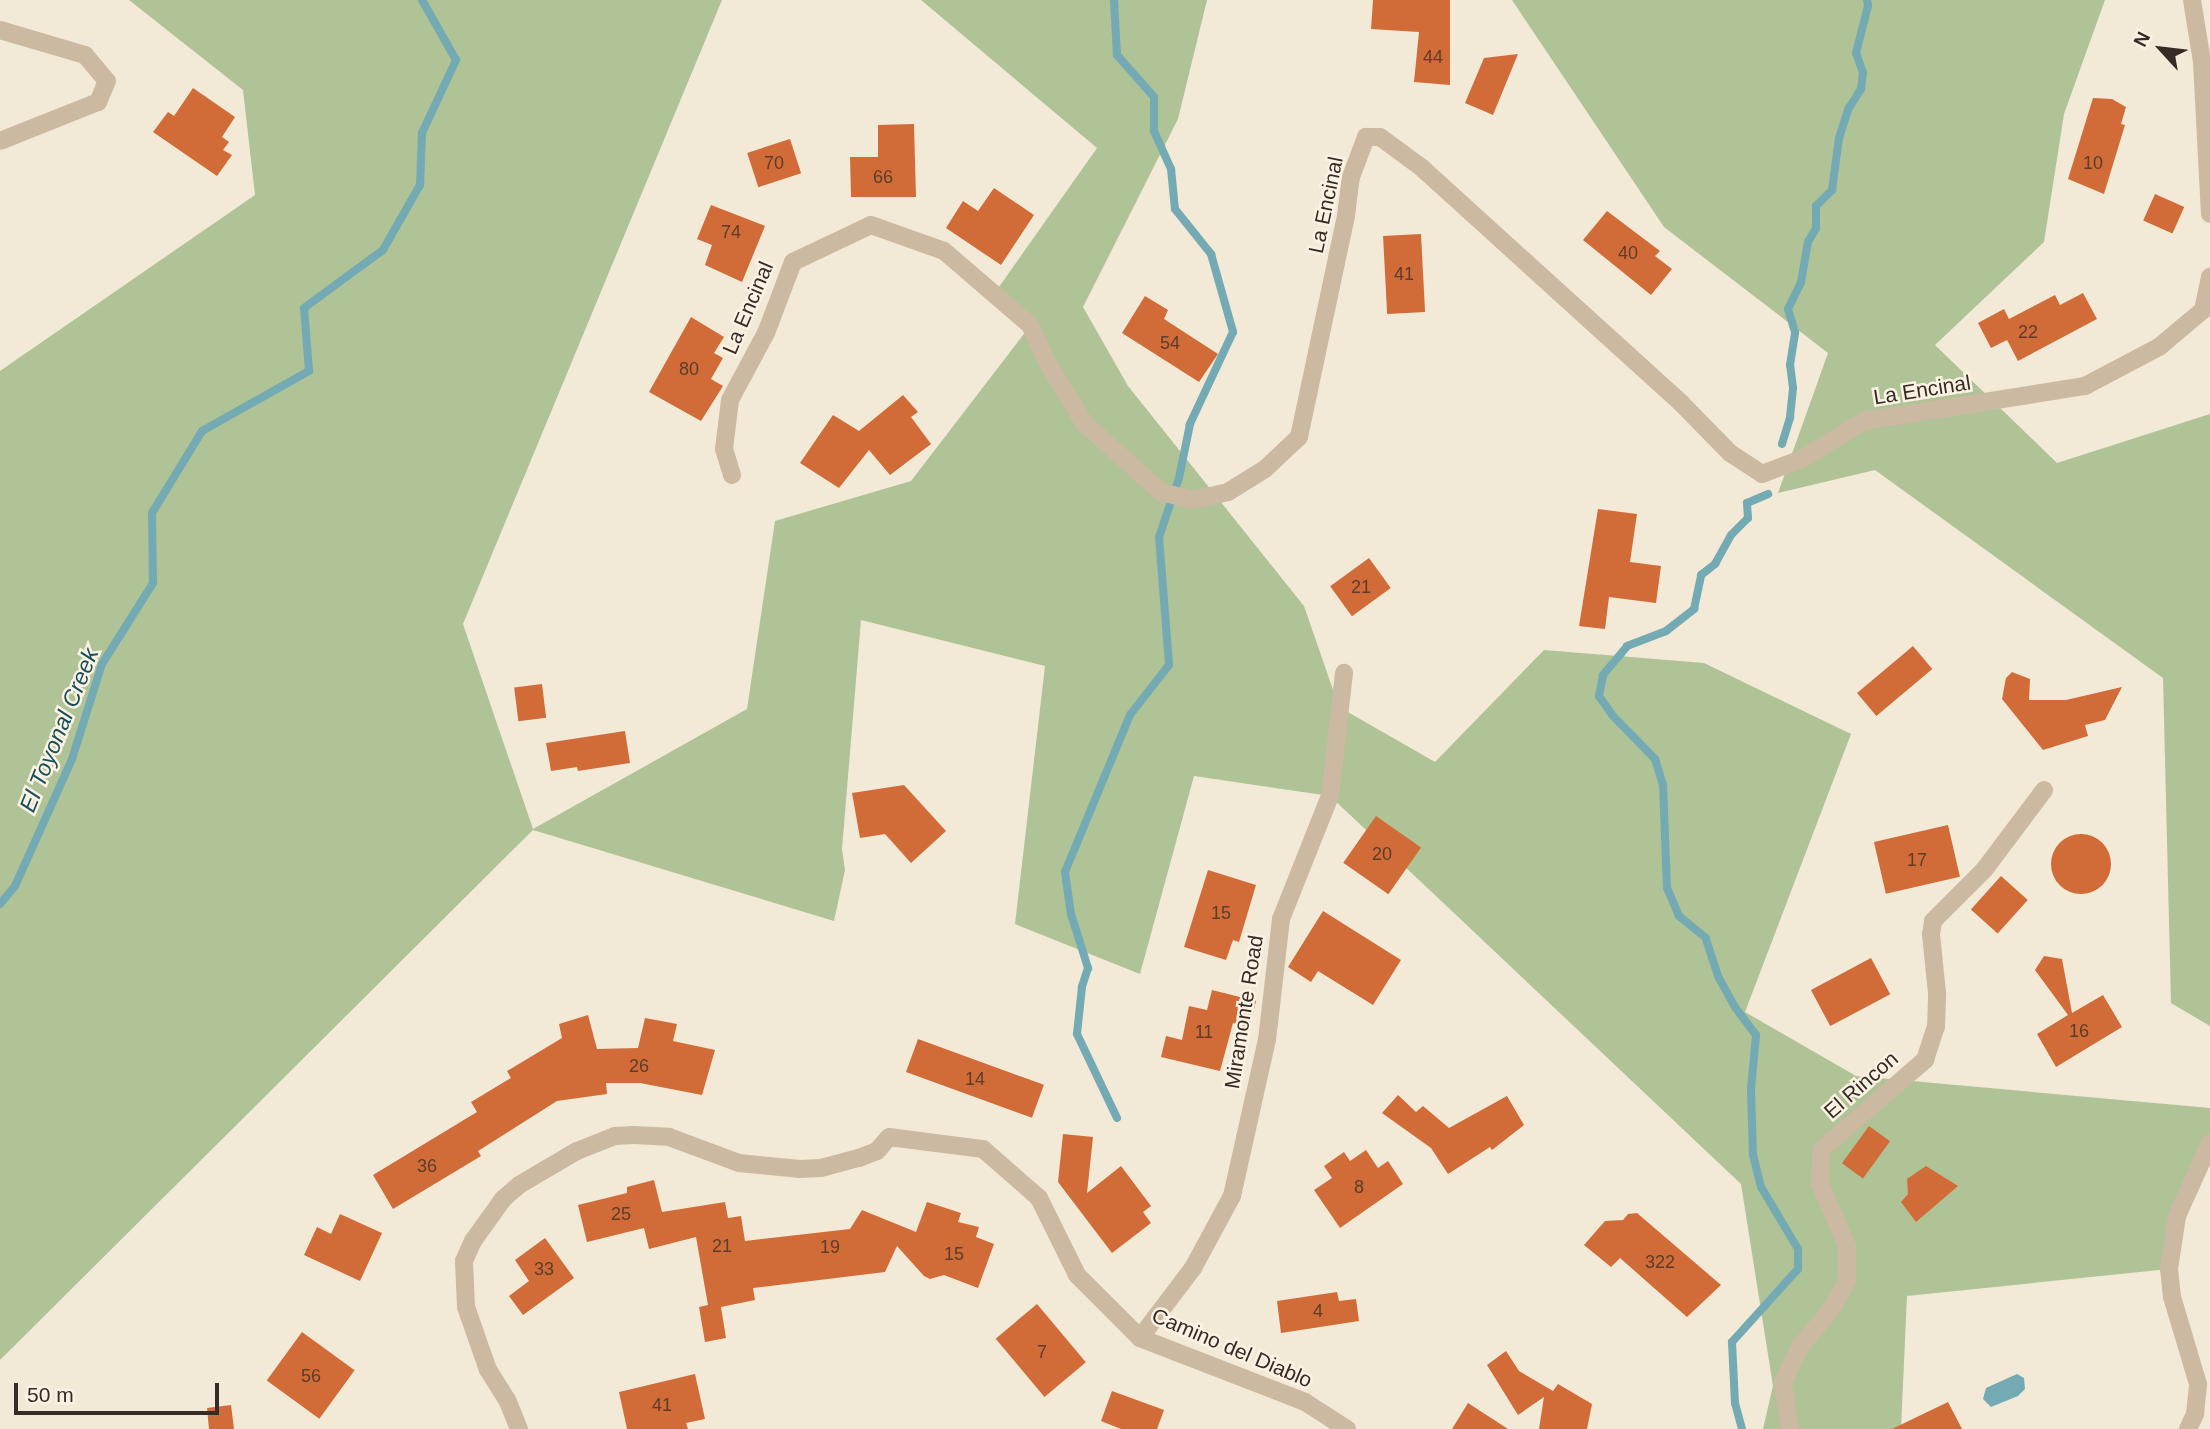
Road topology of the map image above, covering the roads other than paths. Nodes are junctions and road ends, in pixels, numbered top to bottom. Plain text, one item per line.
1 (2192, 0) edge
2 (0, 30) edge
3 (0, 141) edge
4 (2210, 214) edge
5 (2210, 277) edge
6 (732, 475) dead end
7 (1344, 673) dead end
8 (2044, 790) dead end
9 (2210, 1143) edge
10 (1140, 1338) junction
11 (2195, 1424) edge
12 (519, 1429) edge
13 (1347, 1429) edge
14 (1790, 1429) edge

1 - 4 street
2 - 3 street
5 - 6 street, La Encinal
7 - 10 street, Miramonte Road
8 - 14 street, El Rincon
9 - 11 street
10 - 12 street, Camino del Diablo
10 - 13 street, Camino del Diablo

